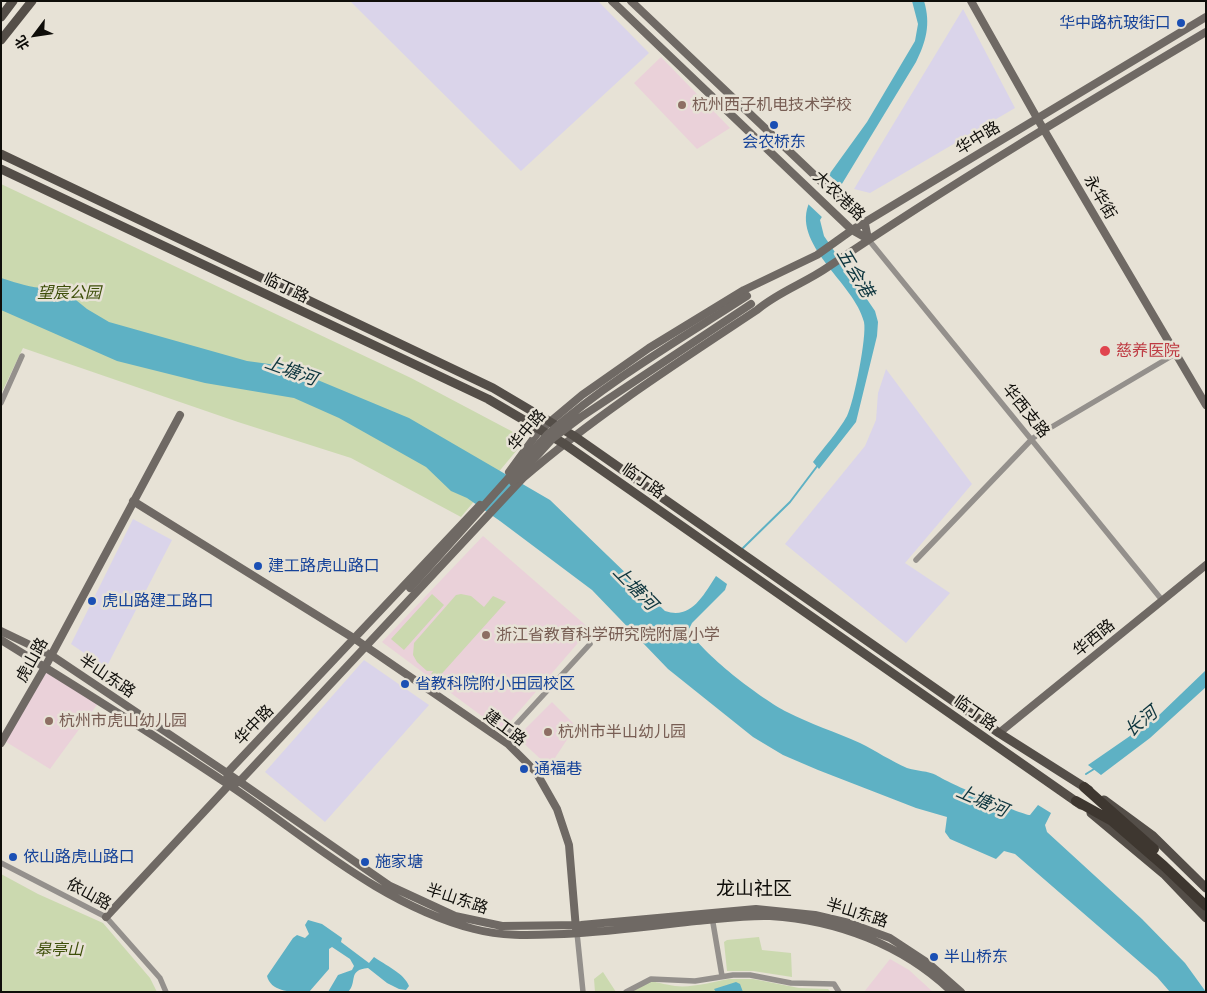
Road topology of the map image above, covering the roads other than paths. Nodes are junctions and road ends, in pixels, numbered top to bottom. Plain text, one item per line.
1 (14, 1) edge
2 (32, 1) edge
3 (612, 1) edge
4 (631, 1) edge
5 (972, 1) edge
6 (1, 17) edge
7 (1206, 17) edge
8 (1206, 32) edge
9 (1, 40) edge
10 (1037, 118) junction
11 (1044, 128) junction
12 (1, 154) edge
13 (1, 169) edge
14 (864, 224) junction
15 (852, 230) junction
16 (868, 239) junction
17 (764, 282) junction
18 (771, 298) junction
19 (749, 300) junction
20 (1175, 354) junction
21 (22, 356) dead end
22 (1, 402) edge
23 (1206, 405) edge
24 (180, 415) dead end
25 (548, 423) junction
26 (539, 431) junction
27 (574, 436) junction
28 (1031, 440) junction
29 (563, 443) junction
30 (133, 502) junction
31 (916, 560) dead end
32 (1206, 565) edge
33 (412, 589) junction
34 (1162, 600) junction
35 (371, 622) junction
36 (1, 631) edge
37 (379, 631) junction
38 (355, 639) junction
39 (1, 640) edge
40 (590, 644) dead end
41 (365, 646) junction
42 (51, 655) junction
43 (45, 667) junction
44 (999, 733) junction
45 (502, 740) junction
46 (1, 743) edge
47 (227, 773) junction
48 (239, 782) junction
49 (229, 785) junction
50 (1084, 786) junction
51 (1076, 800) junction
52 (1114, 818) junction
53 (1, 863) edge
54 (1206, 888) edge
55 (1206, 899) edge
56 (1206, 906) edge
57 (712, 916) junction
58 (106, 917) junction
59 (1206, 918) edge
60 (574, 925) junction
61 (578, 933) junction
62 (722, 976) junction
63 (166, 992) edge
64 (583, 992) edge
65 (626, 992) edge
66 (839, 992) edge
67 (952, 992) edge
68 (961, 992) edge

1 - 6 main road
2 - 9 main road
3 - 15 main road, 大农港路
4 - 14 main road, 大农港路
5 - 10 main road, 永华街
7 - 10 main road, 华中路
8 - 11 main road, 华中路
10 - 11 main road, 永华街
10 - 14 main road, 华中路
11 - 16 main road, 华中路
11 - 20 main road, 永华街
12 - 25 main road, 临丁路
13 - 26 main road, 临丁路
14 - 15 main road, 华中路
14 - 16 main road, 大农港路
15 - 16 main road, 大农港路
15 - 17 main road, 华中路
16 - 18 main road, 华中路
16 - 28 street, 华西支路
17 - 19 main road, 华中路
17 - 25 main road, 华中路
18 - 19 main road, 华中路
18 - 27 main road, 华中路
19 - 33 main road, 华中路, bridge
20 - 23 main road, 永华街
20 - 28 street
21 - 22 street
24 - 30 main road
25 - 26 main road, 华中路
25 - 27 main road, 临丁路
26 - 29 main road, 临丁路
26 - 35 main road, 华中路, bridge
27 - 29 main road, 华中路
27 - 44 main road, 临丁路
28 - 31 street
28 - 34 street, 华西支路
29 - 37 main road, 华中路
29 - 51 main road, 临丁路
30 - 38 main road
30 - 42 main road, 虎山路
32 - 34 main road, 华西路
33 - 35 main road, 华中路
33 - 37 main road, 华中路
34 - 44 main road, 华西路
35 - 38 main road, 华中路
36 - 42 main road, 半山东路
37 - 41 main road, 华中路
38 - 41 main road, 建工路
38 - 47 main road, 华中路
39 - 43 main road, 半山东路
40 - 45 street
41 - 45 main road, 建工路
41 - 48 main road, 华中路
42 - 43 main road, 虎山路
42 - 47 main road, 半山东路
43 - 46 main road, 虎山路
43 - 49 main road, 半山东路
44 - 50 main road, 临丁路
45 - 60 main road, 建工路
47 - 48 main road, 半山东路
47 - 49 main road
48 - 49 main road
48 - 60 main road, 半山东路
49 - 58 main road
49 - 61 main road, 半山东路
50 - 52 highway
50 - 54 main road, 临丁路
51 - 52 highway
51 - 59 main road, 临丁路
52 - 55 highway
52 - 56 highway
53 - 58 street, 依山路
57 - 60 main road, 半山东路
57 - 61 main road, 半山东路
57 - 62 street
57 - 67 main road, 半山东路
57 - 68 main road, 半山东路
58 - 63 street, 依山路
60 - 61 main road, 建工路
61 - 64 street
62 - 65 street
62 - 66 street

